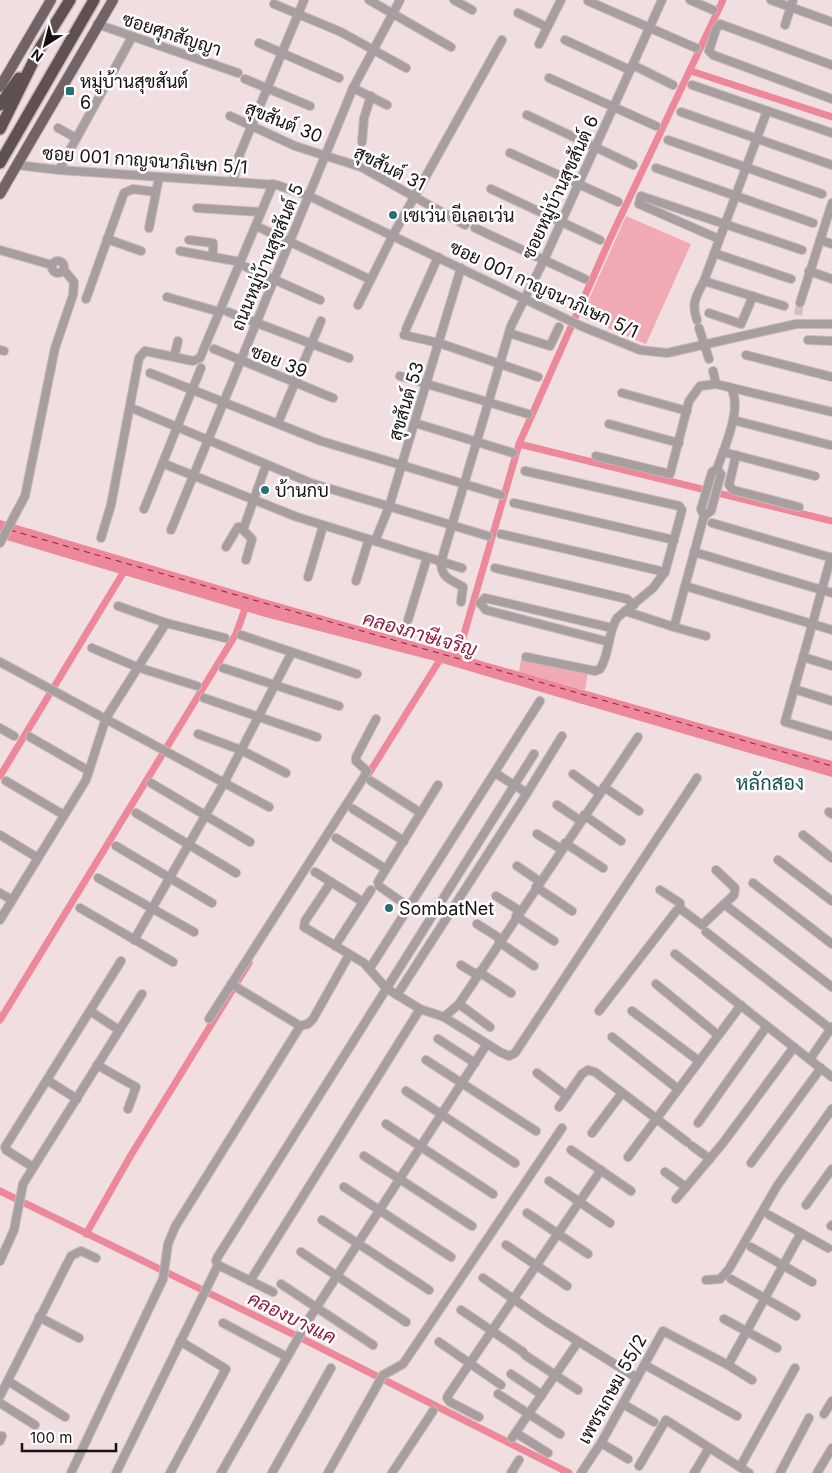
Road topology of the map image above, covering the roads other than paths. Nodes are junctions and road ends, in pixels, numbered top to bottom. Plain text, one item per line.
1 (51, 0) edge
2 (70, 0) edge
3 (94, 0) edge
4 (113, 0) edge
5 (304, 0) edge
6 (369, 0) edge
7 (400, 0) edge
8 (454, 0) edge
9 (561, 0) edge
10 (662, 0) edge
11 (690, 0) edge
12 (771, 0) edge
13 (588, 1) edge
14 (274, 4) dead end
15 (792, 4) edge
16 (472, 10) dead end
17 (712, 10) dead end
18 (393, 13) junction
19 (518, 13) dead end
20 (298, 14) junction
21 (832, 22) edge
22 (97, 24) junction
23 (785, 25) dead end
24 (547, 27) junction
25 (649, 28) junction
26 (132, 37) junction
27 (502, 40) dead end
28 (565, 40) dead end
29 (259, 43) dead end
30 (539, 44) dead end
31 (451, 47) dead end
32 (40, 48) junction
33 (696, 48) dead end
34 (373, 49) junction
35 (282, 52) junction
36 (832, 65) edge
37 (406, 68) dead end
38 (631, 68) junction
39 (238, 73) dead end
40 (339, 78) dead end
41 (549, 78) dead end
42 (245, 79) dead end
43 (673, 85) dead end
44 (692, 85) dead end
45 (0, 87) edge
46 (266, 88) junction
47 (353, 88) junction
48 (371, 96) junction
49 (832, 99) edge
50 (0, 105) edge
51 (387, 105) dead end
52 (310, 106) dead end
53 (614, 107) junction
54 (767, 111) junction
55 (681, 112) dead end
56 (230, 116) dead end
57 (527, 116) dead end
58 (656, 126) dead end
59 (251, 127) junction
60 (58, 128) dead end
61 (0, 129) edge
62 (832, 133) edge
63 (76, 138) junction
64 (757, 139) junction
65 (668, 140) dead end
66 (362, 142) dead end
67 (596, 147) junction
68 (510, 153) dead end
69 (327, 155) junction
70 (0, 163) edge
71 (17, 164) junction
72 (633, 165) dead end
73 (832, 165) edge
74 (746, 167) junction
75 (656, 168) dead end
76 (59, 170) junction
77 (159, 177) junction
78 (233, 182) junction
79 (273, 184) junction
80 (579, 184) junction
81 (491, 189) dead end
82 (156, 192) junction
83 (0, 194) edge
84 (822, 194) dead end
85 (309, 196) junction
86 (735, 196) junction
87 (415, 198) junction
88 (618, 202) dead end
89 (832, 204) edge
90 (197, 208) dead end
91 (262, 212) junction
92 (562, 221) junction
93 (813, 223) dead end
94 (725, 224) junction
95 (465, 225) dead end
96 (256, 226) junction
97 (149, 228) dead end
98 (475, 228) dead end
99 (393, 235) junction
100 (107, 239) junction
101 (719, 239) junction
102 (189, 240) dead end
103 (291, 240) junction
104 (600, 240) dead end
105 (820, 240) junction
106 (832, 244) edge
107 (0, 250) edge
108 (802, 250) dead end
109 (141, 251) dead end
110 (180, 251) dead end
111 (714, 253) junction
112 (213, 257) junction
113 (438, 257) junction
114 (544, 260) junction
115 (244, 264) junction
116 (461, 268) junction
117 (809, 271) junction
118 (365, 277) dead end
119 (274, 278) junction
120 (585, 279) dead end
121 (791, 279) dead end
122 (832, 279) edge
123 (704, 281) junction
124 (752, 296) junction
125 (167, 298) dead end
126 (524, 298) junction
127 (86, 299) dead end
128 (320, 300) dead end
129 (800, 303) tunnel mouth
130 (358, 305) dead end
131 (784, 306) dead end
132 (224, 312) junction
133 (709, 313) dead end
134 (798, 315) tunnel mouth
135 (321, 321) dead end
136 (256, 322) junction
137 (796, 324) junction
138 (832, 324) edge
139 (559, 327) dead end
140 (509, 333) junction
141 (808, 340) dead end
142 (178, 341) dead end
143 (832, 341) edge
144 (439, 343) junction
145 (312, 344) junction
146 (704, 346) junction
147 (214, 349) dead end
148 (746, 355) dead end
149 (174, 357) junction
150 (349, 358) dead end
151 (709, 359) dead end
152 (241, 361) junction
153 (499, 363) junction
154 (201, 368) dead end
155 (713, 371) dead end
156 (150, 373) dead end
157 (400, 376) dead end
158 (538, 377) dead end
159 (832, 377) edge
160 (294, 383) junction
161 (427, 384) junction
162 (716, 384) junction
163 (730, 387) junction
164 (192, 390) junction
165 (622, 393) dead end
166 (333, 398) dead end
167 (488, 401) junction
168 (225, 402) junction
169 (134, 408) dead end
170 (687, 411) junction
171 (832, 412) edge
172 (528, 414) dead end
173 (733, 420) junction
174 (278, 423) junction
175 (414, 423) junction
176 (609, 424) dead end
177 (176, 426) junction
178 (208, 440) junction
179 (476, 442) junction
180 (679, 443) junction
181 (830, 445) dead end
182 (723, 452) junction
183 (513, 453) dead end
184 (736, 455) junction
185 (596, 456) dead end
186 (266, 464) junction
187 (166, 465) dead end
188 (402, 465) junction
189 (525, 471) dead end
190 (717, 472) junction
191 (193, 476) junction
192 (815, 476) dead end
193 (464, 484) junction
194 (501, 495) dead end
195 (252, 500) junction
196 (514, 503) dead end
197 (389, 507) junction
198 (799, 507) dead end
199 (144, 509) dead end
200 (704, 516) junction
201 (712, 523) dead end
202 (452, 525) junction
203 (323, 526) junction
204 (243, 528) junction
205 (171, 530) dead end
206 (501, 534) dead end
207 (488, 536) dead end
208 (101, 538) dead end
209 (372, 540) junction
210 (674, 540) junction
211 (0, 543) edge
212 (226, 547) dead end
213 (694, 552) junction
214 (832, 557) edge
215 (427, 558) junction
216 (246, 560) dead end
217 (441, 562) junction
218 (462, 568) dead end
219 (495, 568) dead end
220 (665, 572) junction
221 (308, 577) dead end
222 (356, 581) dead end
223 (685, 586) junction
224 (822, 590) junction
225 (832, 593) edge
226 (461, 602) dead end
227 (634, 604) junction
228 (118, 606) dead end
229 (626, 611) junction
230 (408, 620) dead end
231 (166, 623) junction
232 (812, 624) junction
233 (674, 627) junction
234 (612, 628) junction
235 (832, 630) edge
236 (241, 635) dead end
237 (706, 636) dead end
238 (225, 638) dead end
239 (609, 642) junction
240 (92, 648) dead end
241 (292, 652) junction
242 (526, 657) dead end
243 (803, 657) junction
244 (0, 662) edge
245 (832, 666) edge
246 (137, 667) junction
247 (224, 668) dead end
248 (357, 674) dead end
249 (275, 685) junction
250 (197, 686) dead end
251 (794, 690) junction
252 (204, 698) dead end
253 (540, 701) dead end
254 (832, 701) edge
255 (339, 706) dead end
256 (258, 717) junction
257 (106, 718) junction
258 (376, 719) dead end
259 (0, 728) edge
260 (198, 734) dead end
261 (14, 736) dead end
262 (562, 736) dead end
263 (638, 736) dead end
264 (832, 736) edge
265 (30, 737) dead end
266 (317, 737) dead end
267 (241, 750) junction
268 (534, 754) dead end
269 (89, 770) junction
270 (286, 773) dead end
271 (495, 773) junction
272 (573, 774) dead end
273 (697, 778) dead end
274 (6, 781) dead end
275 (372, 782) dead end
276 (151, 783) dead end
277 (224, 783) junction
278 (438, 785) dead end
279 (515, 785) junction
280 (602, 790) junction
281 (527, 793) junction
282 (557, 805) dead end
283 (269, 807) dead end
284 (353, 810) dead end
285 (639, 811) dead end
286 (136, 813) dead end
287 (421, 813) junction
288 (64, 815) junction
289 (206, 816) junction
290 (582, 818) junction
291 (537, 834) dead end
292 (0, 835) edge
293 (803, 836) dead end
294 (336, 838) dead end
295 (404, 841) junction
296 (621, 841) dead end
297 (250, 842) dead end
298 (190, 845) junction
299 (116, 846) dead end
300 (563, 846) junction
301 (38, 858) junction
302 (832, 858) edge
303 (778, 860) dead end
304 (517, 866) dead end
305 (603, 868) dead end
306 (386, 869) junction
307 (716, 870) dead end
308 (315, 872) dead end
309 (236, 873) dead end
310 (98, 878) dead end
311 (170, 878) junction
312 (331, 882) junction
313 (753, 882) dead end
314 (537, 884) junction
315 (371, 890) dead end
316 (660, 890) dead end
317 (0, 892) edge
318 (496, 896) dead end
319 (12, 900) junction
320 (832, 901) edge
321 (212, 902) dead end
322 (363, 902) junction
323 (724, 904) junction
324 (409, 907) junction
325 (80, 908) dead end
326 (152, 908) junction
327 (680, 909) junction
328 (572, 911) dead end
329 (518, 913) junction
330 (0, 920) edge
331 (477, 924) dead end
332 (194, 932) dead end
333 (706, 932) dead end
334 (134, 940) junction
335 (500, 940) junction
336 (554, 941) dead end
337 (832, 944) edge
338 (335, 946) junction
339 (675, 954) dead end
340 (350, 955) junction
341 (121, 961) dead end
342 (173, 962) dead end
343 (461, 965) dead end
344 (534, 966) dead end
345 (370, 968) junction
346 (478, 974) junction
347 (232, 984) junction
348 (656, 984) dead end
349 (832, 987) edge
350 (386, 988) junction
351 (511, 993) dead end
352 (142, 994) dead end
353 (397, 995) junction
354 (458, 1004) junction
355 (741, 1005) junction
356 (420, 1009) junction
357 (90, 1011) junction
358 (599, 1011) dead end
359 (632, 1011) dead end
360 (444, 1017) junction
361 (209, 1019) dead end
362 (299, 1026) junction
363 (767, 1026) junction
364 (490, 1027) dead end
365 (831, 1029) edge
366 (119, 1030) junction
367 (718, 1035) junction
368 (612, 1037) dead end
369 (438, 1039) dead end
370 (485, 1047) dead end
371 (794, 1047) junction
372 (810, 1059) junction
373 (426, 1060) dead end
374 (699, 1061) junction
375 (475, 1063) junction
376 (98, 1065) junction
377 (821, 1068) junction
378 (536, 1073) dead end
379 (832, 1076) edge
380 (47, 1080) junction
381 (462, 1082) junction
382 (678, 1089) junction
383 (406, 1091) dead end
384 (622, 1093) junction
385 (567, 1096) junction
386 (77, 1099) junction
387 (559, 1107) dead end
388 (128, 1109) dead end
389 (832, 1109) edge
390 (442, 1114) junction
391 (656, 1119) junction
392 (698, 1123) dead end
393 (386, 1124) dead end
394 (562, 1128) dead end
395 (536, 1131) dead end
396 (592, 1133) dead end
397 (421, 1147) junction
398 (571, 1150) dead end
399 (364, 1156) dead end
400 (628, 1157) dead end
401 (710, 1159) junction
402 (515, 1163) dead end
403 (751, 1163) dead end
404 (33, 1167) junction
405 (832, 1169) edge
406 (600, 1170) junction
407 (666, 1172) dead end
408 (400, 1179) junction
409 (549, 1181) dead end
410 (344, 1187) dead end
411 (686, 1187) junction
412 (631, 1191) dead end
413 (494, 1194) dead end
414 (676, 1199) dead end
415 (579, 1202) junction
416 (806, 1206) dead end
417 (379, 1210) junction
418 (527, 1213) dead end
419 (769, 1215) dead end
420 (322, 1220) dead end
421 (610, 1223) dead end
422 (472, 1226) dead end
423 (801, 1233) junction
424 (558, 1234) junction
425 (358, 1243) junction
426 (506, 1245) dead end
427 (751, 1247) dead end
428 (828, 1248) dead end
429 (301, 1252) dead end
430 (588, 1254) dead end
431 (450, 1256) dead end
432 (96, 1258) dead end
433 (0, 1261) edge
434 (218, 1265) junction
435 (536, 1265) junction
436 (783, 1266) junction
437 (337, 1275) junction
438 (482, 1278) dead end
439 (732, 1279) dead end
440 (706, 1280) dead end
441 (250, 1281) junction
442 (812, 1282) dead end
443 (281, 1284) dead end
444 (567, 1286) dead end
445 (429, 1290) dead end
446 (273, 1292) dead end
447 (765, 1298) junction
448 (513, 1299) junction
449 (316, 1308) junction
450 (461, 1310) dead end
451 (796, 1316) dead end
452 (39, 1317) junction
453 (724, 1319) dead end
454 (406, 1322) dead end
455 (223, 1323) dead end
456 (492, 1331) junction
457 (747, 1332) junction
458 (79, 1338) dead end
459 (180, 1341) junction
460 (439, 1342) dead end
461 (578, 1342) junction
462 (373, 1345) dead end
463 (776, 1348) dead end
464 (287, 1357) junction
465 (470, 1363) junction
466 (645, 1365) junction
467 (728, 1365) junction
468 (331, 1368) dead end
469 (795, 1368) dead end
470 (511, 1374) dead end
471 (556, 1375) junction
472 (637, 1378) junction
473 (752, 1380) dead end
474 (8, 1381) junction
475 (501, 1385) dead end
476 (578, 1390) dead end
477 (498, 1394) dead end
478 (542, 1395) junction
479 (0, 1396) edge
480 (832, 1401) edge
481 (0, 1402) edge
482 (623, 1404) junction
483 (433, 1411) dead end
484 (529, 1414) junction
485 (824, 1414) dead end
486 (737, 1416) dead end
487 (66, 1417) dead end
488 (479, 1417) dead end
489 (809, 1418) dead end
490 (654, 1422) dead end
491 (35, 1424) dead end
492 (560, 1434) dead end
493 (601, 1443) junction
494 (709, 1448) junction
495 (832, 1448) edge
496 (548, 1453) dead end
497 (628, 1459) dead end
498 (519, 1460) dead end
499 (639, 1466) dead end
500 (740, 1467) junction
501 (71, 1473) edge
502 (116, 1473) edge
503 (170, 1473) edge
504 (221, 1473) edge
505 (272, 1473) edge
506 (328, 1473) edge
507 (392, 1473) edge
508 (512, 1473) edge
509 (581, 1473) edge
510 (694, 1473) edge
511 (749, 1473) edge
512 (780, 1473) edge
513 (817, 1473) edge

1 - 45 main road
2 - 32 highway
3 - 70 highway
4 - 22 main road
5 - 20 street
6 - 18 street
7 - 18 street, ถนนหมู่บ้านสุขสันต์ 5
8 - 16 street
9 - 24 street
10 - 25 street, ซอยหมู่บ้านสุขสันต์ 6
11 - 17 street
12 - 15 street
13 - 25 street
14 - 20 street
15 - 21 street
15 - 23 street
18 - 31 street
18 - 34 street, ถนนหมู่บ้านสุขสันต์ 5
19 - 24 street
20 - 34 street
20 - 35 street
22 - 26 street, ซอยศุภสัญญา
22 - 71 main road
24 - 30 street
25 - 33 street
25 - 38 street, ซอยหมู่บ้านสุขสันต์ 6
26 - 39 street, ซอยศุภสัญญา
26 - 63 street
27 - 87 street
28 - 38 street
29 - 35 street
32 - 50 highway
32 - 61 highway
34 - 37 street
34 - 47 street, ถนนหมู่บ้านสุขสันต์ 5
35 - 40 street
35 - 46 street
36 - 49 street
38 - 43 street
38 - 53 street, ซอยหมู่บ้านสุขสันต์ 6
41 - 53 street
42 - 46 street
44 - 54 street
46 - 52 street
46 - 59 street
47 - 48 street
47 - 69 street, ถนนหมู่บ้านสุขสันต์ 5
48 - 51 street
48 - 66 street
53 - 58 street
53 - 67 street, ซอยหมู่บ้านสุขสันต์ 6
54 - 62 street
54 - 64 street
55 - 64 street
56 - 59 street, สุขสันต์ 30
57 - 67 street
59 - 69 street, สุขสันต์ 30
59 - 78 street
60 - 63 street
63 - 76 street
64 - 73 street
64 - 74 street
65 - 74 street
67 - 72 street
67 - 80 street, ซอยหมู่บ้านสุขสันต์ 6
68 - 80 street
69 - 85 street, ถนนหมู่บ้านสุขสันต์ 5
69 - 87 street, สุขสันต์ 31
71 - 76 street, ซอย 001 กาญจนาภิเษก 5/1
71 - 83 main road
74 - 84 street
74 - 86 street
75 - 86 street
76 - 77 street, ซอย 001 กาญจนาภิเษก 5/1
77 - 78 street, ซอย 001 กาญจนาภิเษก 5/1
77 - 82 street
78 - 79 street, ซอย 001 กาญจนาภิเษก 5/1
79 - 85 street, ซอย 001 กาญจนาภิเษก 5/1
79 - 91 street
80 - 88 street
80 - 92 street, ซอยหมู่บ้านสุขสันต์ 6
81 - 92 street
82 - 97 street
82 - 100 street
85 - 99 street, ซอย 001 กาญจนาภิเษก 5/1
85 - 103 street, ถนนหมู่บ้านสุขสันต์ 5
86 - 93 street
86 - 94 street
87 - 95 street, สุขสันต์ 31
87 - 99 street
89 - 105 street
90 - 91 street
91 - 96 street
92 - 104 street
92 - 114 street, ซอยหมู่บ้านสุขสันต์ 6
94 - 101 street
94 - 101 street
94 - 108 street
96 - 103 street
96 - 115 street
98 - 114 street
99 - 113 street, ซอย 001 กาญจนาภิเษก 5/1
99 - 130 street
100 - 109 street
100 - 127 street
101 - 111 street
102 - 112 street
103 - 118 street
103 - 119 street, ถนนหมู่บ้านสุขสันต์ 5
105 - 106 street
105 - 117 street
107 - 211 street
110 - 112 street
111 - 121 street
111 - 123 street
112 - 115 street
113 - 116 street, ซอย 001 กาญจนาภิเษก 5/1
113 - 144 street
114 - 120 street
114 - 126 street, ซอยหมู่บ้านสุขสันต์ 6
115 - 119 street
115 - 132 street
116 - 126 street, ซอย 001 กาญจนาภิเษก 5/1
116 - 144 street, สุขสันต์ 53
117 - 122 street
117 - 129 street
119 - 128 street
119 - 136 street, ถนนหมู่บ้านสุขสันต์ 5
123 - 124 street
123 - 146 street
124 - 131 street
124 - 133 street
125 - 132 street
126 - 140 street, ซอยหมู่บ้านสุขสันต์ 6
126 - 146 street, ซอย 001 กาญจนาภิเษก 5/1
132 - 136 street
132 - 149 street
134 - 137 street
135 - 145 street
136 - 145 street
136 - 152 street, ถนนหมู่บ้านสุขสันต์ 5
137 - 138 street, ซอย 001 กาญจนาภิเษก 5/1
137 - 146 street, ซอย 001 กาญจนาภิเษก 5/1
139 - 140 street
140 - 153 street, ซอยหมู่บ้านสุขสันต์ 6
141 - 143 street
142 - 149 street
144 - 153 street
144 - 161 street, สุขสันต์ 53
145 - 150 street
145 - 160 street
146 - 151 street
147 - 152 street, ซอย 39
148 - 159 street
149 - 208 street
152 - 160 street, ซอย 39
152 - 168 street, ถนนหมู่บ้านสุขสันต์ 5
153 - 158 street
153 - 167 street, ซอยหมู่บ้านสุขสันต์ 6
154 - 164 street
155 - 162 street
156 - 164 street
157 - 161 street
160 - 166 street, ซอย 39
160 - 174 street
161 - 167 street
161 - 175 street, สุขสันต์ 53
162 - 163 street
162 - 170 street
163 - 171 street
163 - 173 street
164 - 168 street
164 - 177 street
165 - 170 street
167 - 172 street
167 - 179 street, ซอยหมู่บ้านสุขสันต์ 6
168 - 174 street
168 - 178 street, ถนนหมู่บ้านสุขสันต์ 5
169 - 177 street
170 - 180 street
173 - 181 street
173 - 182 street
174 - 188 street
175 - 179 street
175 - 188 street, สุขสันต์ 53
176 - 180 street
177 - 178 street
177 - 199 street
178 - 186 street
178 - 191 street, ถนนหมู่บ้านสุขสันต์ 5
179 - 183 street
179 - 193 street, ซอยหมู่บ้านสุขสันต์ 6
180 - 185 street
182 - 184 street
182 - 190 street
184 - 192 street
184 - 198 street
186 - 195 street
186 - 197 street
187 - 191 street
188 - 193 street
188 - 197 street, สุขสันต์ 53
189 - 210 street
190 - 200 street
190 - 200 street
191 - 195 street
191 - 205 street, ถนนหมู่บ้านสุขสันต์ 5
193 - 194 street
193 - 202 street, ซอยหมู่บ้านสุขสันต์ 6
195 - 203 street
195 - 204 street
196 - 210 street
197 - 202 street
197 - 209 street, สุขสันต์ 53
200 - 213 street
201 - 214 street
202 - 207 street
202 - 217 street, ซอยหมู่บ้านสุขสันต์ 6
203 - 209 street
203 - 221 street
204 - 212 street
204 - 216 street
206 - 220 street
209 - 215 street
209 - 222 street, สุขสันต์ 53
210 - 220 street
213 - 223 street
213 - 224 street
214 - 224 street
215 - 217 street
215 - 230 street
217 - 218 street
217 - 226 street
219 - 227 street
220 - 227 street
223 - 232 street
223 - 233 street
224 - 225 street
224 - 232 street
227 - 229 street
228 - 231 street
229 - 233 street
229 - 234 street
231 - 238 street
231 - 246 street
232 - 235 street
232 - 243 street
233 - 237 street
234 - 239 street
234 - 239 street
236 - 241 street
239 - 242 street
240 - 246 street
241 - 248 street
241 - 249 street
243 - 245 street
243 - 251 street
244 - 257 street
246 - 250 street
246 - 257 street
247 - 249 street
249 - 255 street
249 - 256 street
251 - 254 street
251 - 264 street
252 - 256 street
253 - 271 street
256 - 266 street
256 - 267 street
257 - 269 street
257 - 277 street
258 - 347 street
259 - 261 street
260 - 267 street
262 - 281 street
263 - 280 street
265 - 269 street
267 - 270 street
267 - 277 street
268 - 279 street
269 - 288 street
271 - 279 street
271 - 324 street
272 - 280 street
273 - 360 street
274 - 288 street
275 - 287 street
276 - 289 street
277 - 283 street
277 - 289 street
278 - 287 street
279 - 281 street
279 - 350 street
280 - 285 street
280 - 290 street
281 - 353 street
282 - 290 street
284 - 295 street
286 - 298 street
287 - 295 street
288 - 301 street
289 - 297 street
289 - 298 street
290 - 296 street
290 - 300 street
291 - 300 street
292 - 301 street
293 - 302 street
294 - 306 street
295 - 306 street
298 - 309 street
298 - 311 street
299 - 311 street
300 - 305 street
300 - 314 street
301 - 319 street
303 - 320 street
304 - 314 street
306 - 324 street
307 - 323 street
308 - 312 street
310 - 326 street
311 - 321 street
311 - 326 street
312 - 322 street
312 - 338 street
313 - 337 street
314 - 328 street
314 - 329 street
315 - 322 street
316 - 327 street
317 - 319 street
318 - 329 street
319 - 330 street
322 - 338 street
323 - 327 street
323 - 349 street
324 - 345 street
325 - 334 street
326 - 332 street
326 - 334 street
327 - 358 street
329 - 335 street
329 - 336 street
331 - 335 street
333 - 365 street
334 - 342 street
335 - 344 street
335 - 346 street
338 - 340 street
339 - 355 street
340 - 345 street
340 - 362 street
341 - 357 street
343 - 346 street
345 - 350 street
346 - 351 street
346 - 354 street
347 - 361 street
347 - 362 street
348 - 367 street
350 - 353 street
350 - 434 street
352 - 366 street
353 - 356 street
354 - 360 street
354 - 364 street
355 - 363 street
355 - 367 street
356 - 360 street
356 - 441 street
357 - 366 street
357 - 380 street
359 - 374 street
362 - 501 street
363 - 371 street
363 - 392 street
365 - 372 street
366 - 376 street
367 - 374 street
368 - 382 street
369 - 375 street
370 - 375 street
371 - 372 street
371 - 401 street
372 - 377 street
373 - 381 street
374 - 382 street
375 - 381 street
376 - 386 street
376 - 388 street
377 - 379 street
377 - 403 street
378 - 385 street
380 - 386 street
380 - 404 street
381 - 390 street
381 - 395 street
382 - 391 street
383 - 390 street
384 - 385 street
384 - 391 street
384 - 396 street
385 - 387 street
386 - 404 street
389 - 440 street
390 - 397 street
390 - 402 street
391 - 400 street
391 - 401 street
393 - 397 street
394 - 506 street
397 - 408 street
397 - 413 street
398 - 406 street
399 - 408 street
401 - 411 street
404 - 433 street
405 - 416 street
406 - 412 street
406 - 415 street
407 - 411 street
408 - 417 street
408 - 422 street
409 - 415 street
410 - 417 street
411 - 414 street
415 - 421 street
415 - 424 street
417 - 425 street
417 - 431 street
418 - 424 street
419 - 423 street
420 - 425 street
423 - 428 street
423 - 436 street
424 - 430 street
424 - 435 street
425 - 437 street
425 - 445 street
426 - 435 street
427 - 436 street
429 - 437 street
432 - 452 street
434 - 441 street
434 - 459 street
435 - 444 street
435 - 448 street
436 - 442 street
436 - 447 street
437 - 449 street
437 - 454 street
438 - 448 street
439 - 447 street
441 - 446 street
443 - 449 street
447 - 451 street
447 - 457 street
448 - 456 street
448 - 461 street
449 - 462 street
449 - 464 street
450 - 456 street
452 - 458 street
452 - 474 street
453 - 457 street
455 - 464 street
456 - 465 street
456 - 471 street
457 - 463 street
457 - 467 street
459 - 502 street
459 - 503 street
460 - 465 street
461 - 471 street
461 - 472 street
464 - 504 street
465 - 475 street
465 - 488 street
466 - 467 street, เพชรเกษม 55/2
466 - 472 street, เพชรเกษม 55/2
466 - 486 street
467 - 473 street, เพชรเกษม 55/2
468 - 505 street
469 - 500 street
470 - 478 street
471 - 476 street
471 - 478 street
472 - 482 street, เพชรเกษม 55/2
474 - 479 street
474 - 487 street
477 - 484 street
478 - 484 street
480 - 485 street
481 - 491 street
482 - 490 street
482 - 493 street, เพชรเกษม 55/2
483 - 507 street
484 - 492 street
484 - 496 street
489 - 512 street
493 - 497 street
493 - 509 street, เพชรเกษม 55/2
494 - 499 street
494 - 500 street
494 - 510 street
495 - 513 street
498 - 508 street
500 - 511 street

